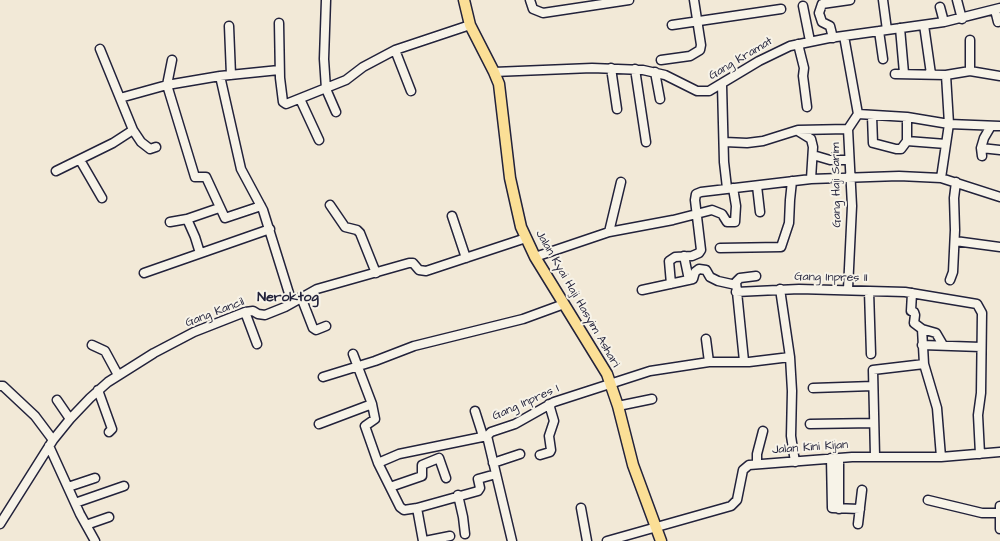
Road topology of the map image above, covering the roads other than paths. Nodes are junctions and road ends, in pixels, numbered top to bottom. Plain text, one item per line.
1 (326, 0) edge
2 (464, 0) edge
3 (530, 0) edge
4 (629, 0) edge
5 (694, 0) edge
6 (850, 0) edge
7 (883, 0) edge
8 (957, 0) edge
9 (803, 6) dead end
10 (940, 7) dead end
11 (781, 9) dead end
12 (997, 9) edge
13 (962, 19) junction
14 (697, 21) junction
15 (944, 22) junction
16 (998, 22) dead end
17 (279, 23) dead end
18 (470, 25) junction
19 (672, 25) dead end
20 (924, 25) junction
21 (229, 26) dead end
22 (900, 28) junction
23 (883, 30) junction
24 (844, 36) junction
25 (834, 38) junction
26 (970, 40) dead end
27 (810, 41) junction
28 (798, 44) junction
29 (100, 49) dead end
30 (395, 50) junction
31 (883, 59) dead end
32 (172, 60) dead end
33 (661, 60) dead end
34 (611, 68) junction
35 (635, 69) junction
36 (280, 70) junction
37 (970, 71) junction
38 (494, 72) junction
39 (655, 72) junction
40 (904, 73) junction
41 (895, 74) dead end
42 (931, 74) junction
43 (231, 75) junction
44 (946, 75) junction
45 (220, 76) junction
46 (1000, 76) edge
47 (167, 85) junction
48 (722, 85) junction
49 (326, 89) junction
50 (411, 91) dead end
51 (120, 98) junction
52 (300, 99) junction
53 (660, 99) dead end
54 (808, 107) dead end
55 (617, 109) dead end
56 (336, 112) dead end
57 (858, 114) junction
58 (872, 116) junction
59 (907, 117) junction
60 (949, 124) junction
61 (996, 126) edge
62 (133, 130) junction
63 (798, 130) junction
64 (848, 130) junction
65 (318, 140) dead end
66 (907, 141) junction
67 (646, 142) dead end
68 (725, 142) junction
69 (946, 144) junction
70 (156, 147) dead end
71 (1000, 150) edge
72 (813, 155) junction
73 (80, 160) junction
74 (849, 160) junction
75 (56, 171) dead end
76 (850, 176) junction
77 (941, 178) junction
78 (811, 179) junction
79 (792, 181) junction
80 (621, 182) dead end
81 (956, 182) junction
82 (757, 186) junction
83 (730, 188) junction
84 (1000, 197) edge
85 (102, 198) dead end
86 (330, 205) dead end
87 (261, 206) junction
88 (219, 208) junction
89 (760, 212) dead end
90 (697, 214) junction
91 (452, 216) dead end
92 (187, 219) junction
93 (170, 222) dead end
94 (270, 229) junction
95 (609, 232) junction
96 (526, 238) junction
97 (955, 241) junction
98 (1000, 247) edge
99 (720, 248) dead end
100 (200, 253) junction
101 (684, 256) junction
102 (535, 257) junction
103 (466, 258) junction
104 (144, 273) dead end
105 (376, 273) junction
106 (756, 276) dead end
107 (689, 280) junction
108 (950, 280) dead end
109 (671, 284) junction
110 (736, 289) junction
111 (780, 289) junction
112 (642, 290) dead end
113 (848, 290) junction
114 (869, 291) junction
115 (912, 294) junction
116 (301, 297) junction
117 (292, 303) junction
118 (564, 304) junction
119 (245, 312) junction
120 (326, 326) dead end
121 (922, 329) junction
122 (706, 339) dead end
123 (257, 344) dead end
124 (92, 345) dead end
125 (922, 345) junction
126 (943, 345) junction
127 (981, 347) junction
128 (353, 354) dead end
129 (871, 354) dead end
130 (790, 356) junction
131 (744, 361) junction
132 (709, 362) junction
133 (924, 364) junction
134 (357, 366) junction
135 (118, 375) junction
136 (323, 377) dead end
137 (611, 383) junction
138 (0, 386) edge
139 (873, 386) junction
140 (813, 388) dead end
141 (98, 390) junction
142 (652, 399) dead end
143 (57, 400) dead end
144 (372, 404) junction
145 (549, 404) junction
146 (618, 406) junction
147 (475, 411) dead end
148 (70, 419) junction
149 (874, 423) junction
150 (319, 424) dead end
151 (810, 424) dead end
152 (763, 431) dead end
153 (109, 432) dead end
154 (485, 436) junction
155 (51, 443) junction
156 (1000, 452) edge
157 (520, 454) dead end
158 (980, 454) junction
159 (540, 455) dead end
160 (875, 456) junction
161 (941, 457) junction
162 (835, 458) junction
163 (795, 462) junction
164 (378, 463) junction
165 (493, 463) junction
166 (757, 463) junction
167 (496, 474) junction
168 (95, 478) dead end
169 (446, 478) dead end
170 (124, 486) dead end
171 (68, 487) junction
172 (390, 487) junction
173 (862, 490) dead end
174 (458, 495) junction
175 (928, 500) dead end
176 (75, 503) junction
177 (417, 508) junction
178 (581, 508) dead end
179 (860, 509) junction
180 (999, 510) edge
181 (109, 517) dead end
182 (0, 524) edge
183 (858, 524) dead end
184 (86, 525) junction
185 (655, 527) junction
186 (1000, 529) edge
187 (465, 534) dead end
188 (450, 536) dead end
189 (95, 541) edge
190 (424, 541) edge
191 (512, 541) edge
192 (587, 541) edge
193 (607, 541) edge
194 (661, 541) edge

1 - 49 street
2 - 18 main road, Jalan Kyai Haji Hasyim Ashari
3 - 4 street
5 - 14 street
6 - 25 street
7 - 23 street
8 - 13 street
9 - 27 street
10 - 15 street
11 - 14 street
12 - 13 street, Gang Kramat
12 - 16 street
13 - 15 street, Gang Kramat
14 - 19 street
14 - 33 street
15 - 20 street, Gang Kramat
17 - 36 street
18 - 30 street
18 - 38 main road, Jalan Kyai Haji Hasyim Ashari
20 - 22 street, Gang Kramat
20 - 42 street
21 - 43 street
22 - 23 street, Gang Kramat
22 - 40 street
23 - 24 street, Gang Kramat
23 - 31 street
24 - 25 street, Gang Kramat
24 - 57 street
25 - 27 street, Gang Kramat
26 - 37 street
27 - 28 street, Gang Kramat
28 - 48 street, Gang Kramat
28 - 54 street
29 - 51 street
30 - 49 street
30 - 50 street
32 - 47 street
34 - 35 street, Gang Kramat
34 - 38 street, Gang Kramat
34 - 55 street
35 - 39 street, Gang Kramat
35 - 67 street
36 - 43 street
36 - 52 street
37 - 44 street
37 - 46 street
38 - 96 main road, Jalan Kyai Haji Hasyim Ashari
39 - 48 street, Gang Kramat
39 - 53 street
40 - 41 street
40 - 42 street
42 - 44 street
43 - 45 street
44 - 60 street
45 - 47 street
45 - 87 street
47 - 51 street
47 - 88 street
48 - 68 street
49 - 52 street
49 - 56 street
51 - 62 street
52 - 65 street
57 - 58 street
57 - 64 street, Gang Haji Sarim
58 - 59 street
58 - 66 street
59 - 60 street
59 - 66 street
60 - 61 street
60 - 69 street
61 - 71 street
62 - 70 street
62 - 73 street
63 - 64 street
63 - 68 street
63 - 72 street
64 - 74 street, Gang Haji Sarim
66 - 69 street
68 - 83 street
69 - 77 street
72 - 74 street
72 - 78 street
73 - 75 street
73 - 85 street
74 - 76 street, Gang Haji Sarim
76 - 77 street
76 - 78 street
76 - 113 street, Gang Haji Sarim
77 - 81 street
78 - 79 street
79 - 82 street
79 - 99 street
80 - 95 street
81 - 84 street
81 - 97 street
82 - 83 street
82 - 89 street
83 - 90 street
83 - 90 street
86 - 105 street
87 - 88 street
87 - 94 street
88 - 92 street
90 - 95 street
90 - 101 street
91 - 103 street
92 - 93 street
92 - 100 street
94 - 100 street
94 - 117 street
95 - 102 street
96 - 102 main road, Jalan Kyai Haji Hasyim Ashari
96 - 103 street, Gang Kancil
97 - 98 street
97 - 108 street
100 - 104 street
101 - 107 street
101 - 109 street
102 - 118 main road, Jalan Kyai Haji Hasyim Ashari
103 - 105 street, Gang Kancil
105 - 116 street, Gang Kancil
106 - 110 street
107 - 109 street
107 - 110 street
109 - 112 street
110 - 111 street, Gang Inpres II
110 - 131 street
111 - 113 street, Gang Inpres II
111 - 130 street
113 - 114 street, Gang Inpres II
114 - 115 street, Gang Inpres II
114 - 129 street
115 - 121 street
115 - 127 street, Gang Inpres II
116 - 117 street, Gang Kancil
116 - 120 street
117 - 119 street, Gang Kancil
118 - 134 street
118 - 137 main road, Jalan Kyai Haji Hasyim Ashari
119 - 123 street
119 - 135 street, Gang Kancil
121 - 125 street
121 - 126 street
122 - 132 street
124 - 135 street
125 - 126 street
125 - 133 street
126 - 127 street
127 - 158 street, Gang Inpres II
128 - 134 street
130 - 131 street
130 - 163 street
131 - 132 street
132 - 137 street
133 - 139 street
133 - 161 street
134 - 136 street
134 - 144 street
135 - 141 street, Gang Kancil
137 - 145 street, Gang Inpres I
137 - 146 main road, Jalan Kyai Haji Hasyim Ashari
138 - 155 street
139 - 140 street
139 - 149 street
141 - 148 street, Gang Kancil
141 - 153 street
142 - 146 street
143 - 148 street
144 - 150 street
144 - 164 street
145 - 154 street, Gang Inpres I
145 - 159 street
146 - 185 main road, Jalan Kyai Haji Hasyim Ashari
147 - 154 street
148 - 155 street, Gang Kancil
149 - 151 street
149 - 160 street
152 - 166 street
154 - 164 street
154 - 165 street, Gang Inpres I
155 - 171 street
155 - 182 street, Gang Kancil
156 - 158 street, Jalan Kini Kijan
157 - 165 street
158 - 161 street, Jalan Kini Kijan
160 - 161 street, Jalan Kini Kijan
160 - 162 street, Jalan Kini Kijan
162 - 163 street, Jalan Kini Kijan
162 - 179 street
163 - 166 street, Jalan Kini Kijan
164 - 172 street
165 - 167 street, Gang Inpres I
166 - 185 street, Jalan Kini Kijan
167 - 174 street
167 - 191 street, Gang Inpres I
168 - 171 street
169 - 172 street
170 - 176 street
171 - 176 street
172 - 177 street
173 - 179 street
174 - 177 street
174 - 187 street
175 - 180 street
176 - 184 street
177 - 190 street
178 - 192 street
179 - 183 street
180 - 186 street
181 - 184 street
184 - 189 street
185 - 193 street
185 - 194 main road, Jalan Kyai Haji Hasyim Ashari
188 - 190 street

